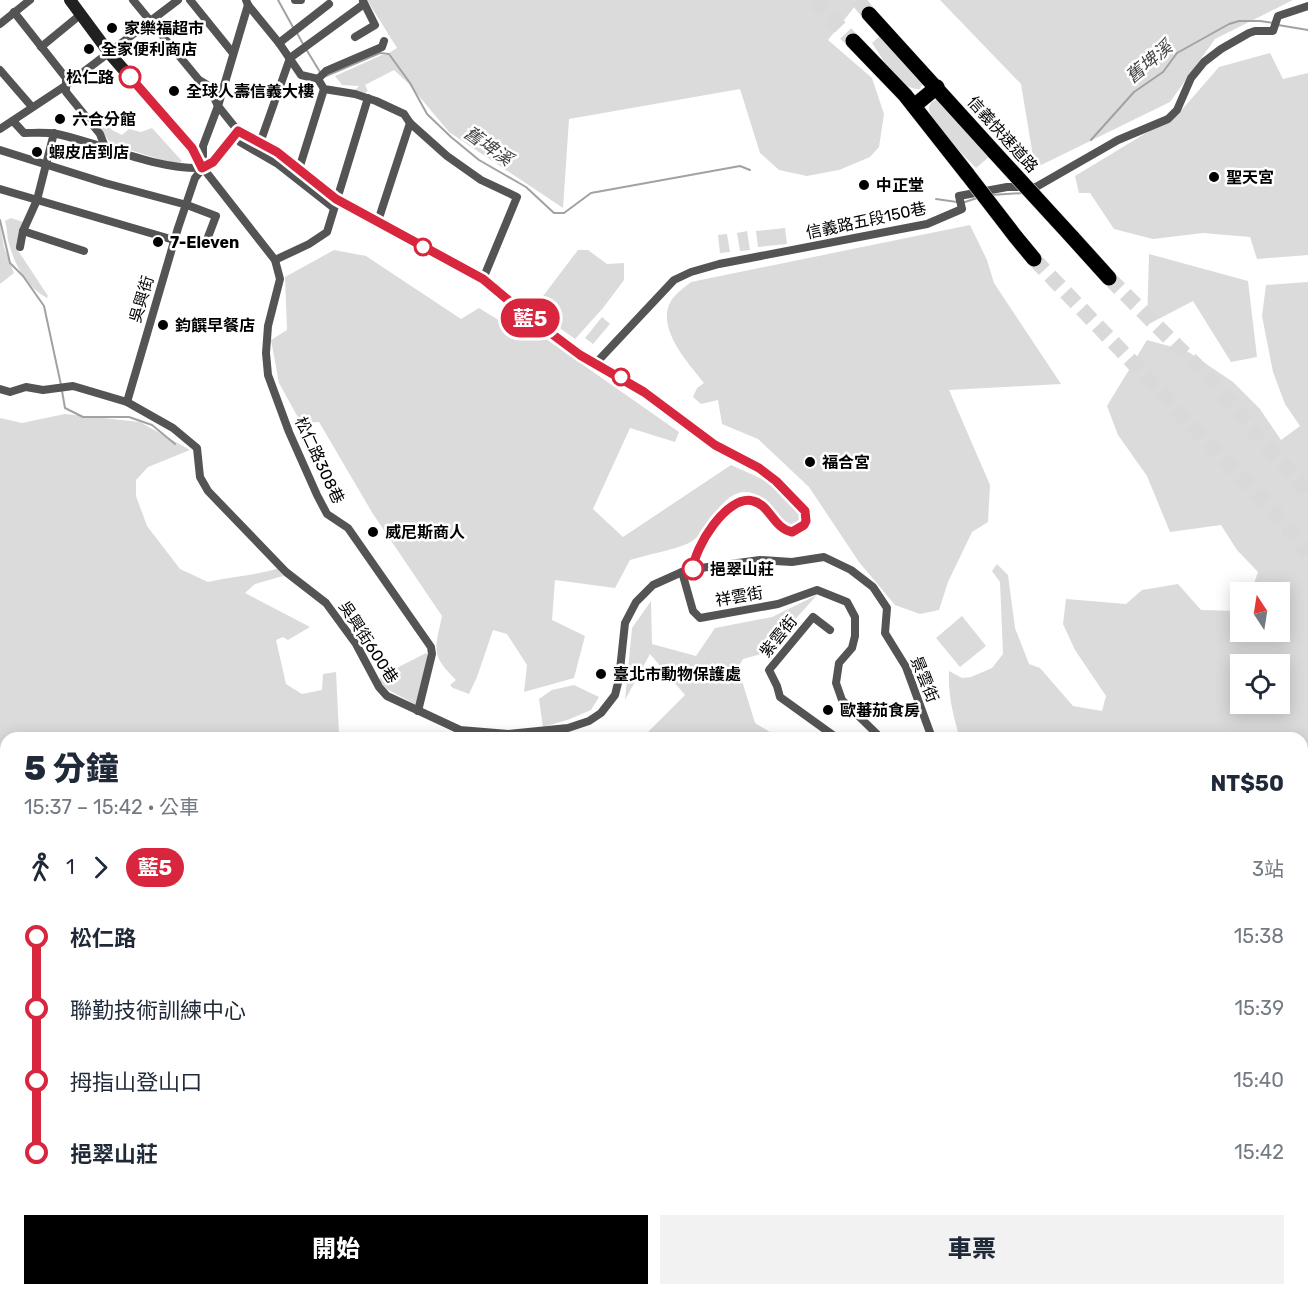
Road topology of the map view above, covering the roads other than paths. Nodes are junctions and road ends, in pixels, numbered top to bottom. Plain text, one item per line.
1 (30, 0) edge
2 (70, 0) edge
3 (133, 0) edge
4 (178, 0) edge
5 (190, 0) edge
6 (295, 0) edge
7 (301, 0) edge
8 (247, 2) edge
9 (363, 2) edge
10 (329, 4) dead end
11 (1308, 6) edge
12 (14, 12) junction
13 (870, 14) tunnel mouth
14 (80, 15) junction
15 (150, 22) junction
16 (0, 24) edge
17 (355, 37) dead end
18 (384, 41) dead end
19 (853, 41) tunnel mouth
20 (279, 43) junction
21 (41, 47) junction
22 (109, 52) junction
23 (232, 52) junction
24 (290, 57) junction
25 (0, 69) edge
26 (318, 79) junction
27 (65, 86) junction
28 (937, 87) junction
29 (324, 89) junction
30 (368, 98) junction
31 (914, 105) junction
32 (218, 106) junction
33 (32, 107) junction
34 (13, 121) junction
35 (410, 123) junction
36 (0, 129) edge
37 (238, 131) junction
38 (54, 133) junction
39 (260, 143) junction
40 (110, 149) junction
41 (0, 150) edge
42 (46, 165) junction
43 (202, 168) junction
44 (298, 169) junction
45 (0, 189) edge
46 (37, 200) junction
47 (335, 204) junction
48 (186, 205) junction
49 (378, 221) junction
50 (23, 231) junction
51 (208, 237) dead end
52 (174, 240) junction
53 (20, 247) dead end
54 (84, 251) dead end
55 (1034, 259) tunnel mouth
56 (275, 260) junction
57 (1110, 278) tunnel mouth
58 (483, 279) junction
59 (596, 363) junction
60 (0, 389) edge
61 (127, 402) junction
62 (693, 569) junction
63 (682, 572) junction
64 (830, 630) dead end
65 (418, 711) junction
66 (484, 732) edge
67 (528, 732) edge
68 (829, 732) edge
69 (875, 732) edge
70 (930, 732) edge

1 - 12 street
2 - 14 street
3 - 15 street
4 - 15 street
5 - 23 street
6 - 7 street
8 - 20 street
8 - 23 street, 吳興街
9 - 17 street
9 - 24 street
10 - 20 street
11 - 59 street, 信義路五段150巷
12 - 16 street
12 - 21 street
13 - 28 highway, 信義快速道路
14 - 21 street
14 - 22 street
15 - 22 street
15 - 32 street
18 - 26 street
19 - 31 highway
20 - 24 street
21 - 27 street
22 - 27 street
22 - 43 street
23 - 32 street, 吳興街
24 - 26 street
24 - 39 street
25 - 33 street
26 - 29 street
27 - 33 street
27 - 40 street
28 - 31 highway
28 - 57 highway, 信義快速道路, bridge
29 - 30 street
29 - 44 street
30 - 35 street
30 - 47 street
31 - 55 highway, bridge
32 - 37 street
32 - 43 street, 吳興街
33 - 34 street
34 - 36 street
34 - 38 street
35 - 49 street
35 - 58 street
37 - 39 street
37 - 47 street
38 - 40 street
38 - 42 street
39 - 44 street
40 - 43 street
41 - 42 street
42 - 46 street
42 - 48 street
43 - 48 street, 吳興街
43 - 56 street
44 - 47 street
45 - 46 street
46 - 50 street
46 - 52 street
47 - 49 street
47 - 56 street
48 - 51 street
48 - 52 street, 吳興街
49 - 58 street
50 - 53 street
50 - 54 street
52 - 61 street, 吳興街
56 - 65 street, 松仁路308巷
58 - 59 street
59 - 62 street
60 - 61 street, 吳興街600巷
61 - 65 street, 吳興街600巷
62 - 63 street, 景雲街
62 - 70 street, 景雲街
63 - 67 street, 吳興街600巷
63 - 69 street, 祥雲街
64 - 68 street, 紫雲街
65 - 66 street, 吳興街600巷

